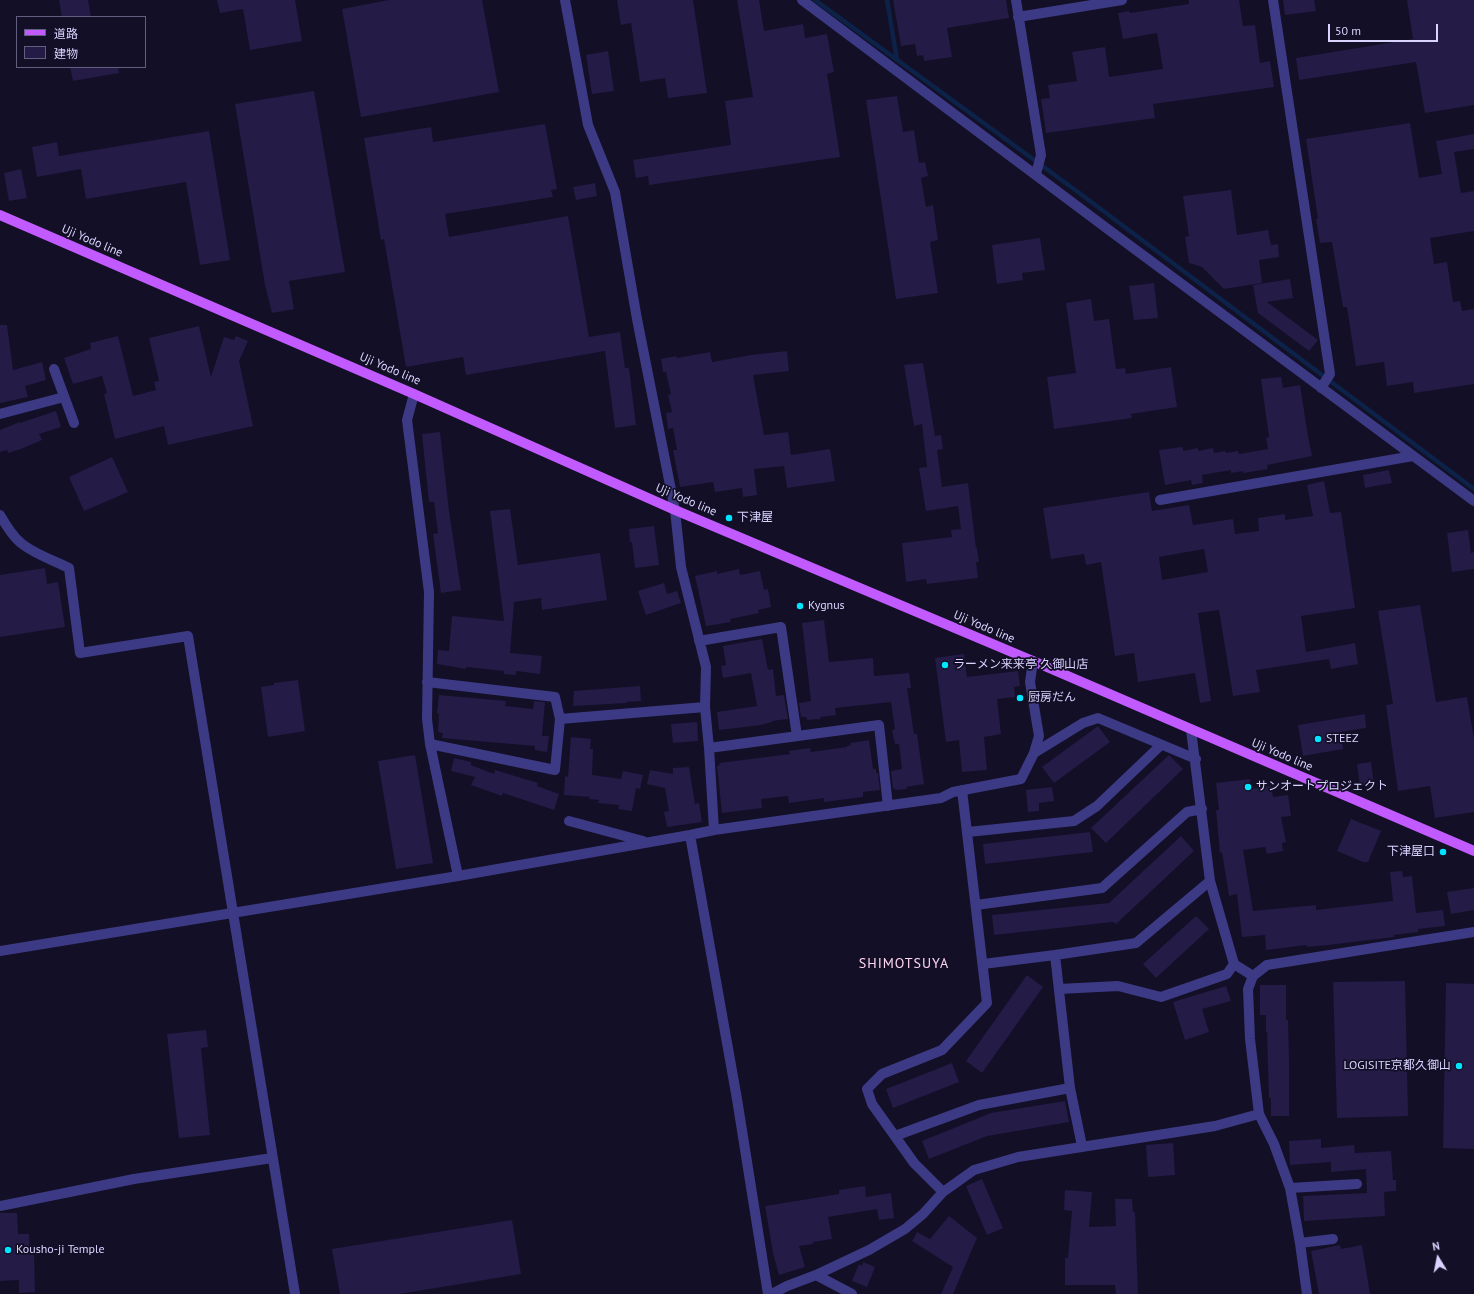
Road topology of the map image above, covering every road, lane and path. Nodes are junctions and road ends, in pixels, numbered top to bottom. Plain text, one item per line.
1 (565, 0) edge
2 (802, 0) edge
3 (1016, 0) edge
4 (1122, 0) edge
5 (1273, 0) edge
6 (1018, 16) junction
7 (1036, 174) junction
8 (0, 215) edge
9 (54, 369) dead end
10 (1321, 388) junction
11 (414, 394) junction
12 (64, 397) junction
13 (0, 414) edge
14 (74, 423) dead end
15 (1414, 456) junction
16 (1160, 500) dead end
17 (1474, 500) edge
18 (675, 510) junction
19 (0, 515) edge
20 (699, 641) junction
21 (1033, 661) junction
22 (427, 682) junction
23 (705, 707) junction
24 (560, 719) junction
25 (1192, 730) junction
26 (797, 736) junction
27 (430, 744) junction
28 (1161, 745) junction
29 (709, 748) junction
30 (1034, 753) junction
31 (1196, 759) junction
32 (962, 790) junction
33 (888, 806) junction
34 (1202, 809) junction
35 (569, 821) dead end
36 (714, 830) junction
37 (968, 832) junction
38 (690, 835) junction
39 (647, 842) junction
40 (1474, 851) edge
41 (458, 876) junction
42 (1210, 881) junction
43 (976, 905) junction
44 (233, 913) junction
45 (1474, 932) edge
46 (0, 951) edge
47 (1055, 955) junction
48 (983, 964) junction
49 (1234, 964) junction
50 (1253, 976) junction
51 (1059, 989) junction
52 (1070, 1088) junction
53 (1259, 1114) junction
54 (895, 1136) junction
55 (1082, 1146) junction
56 (272, 1158) junction
57 (1357, 1184) dead end
58 (1290, 1188) junction
59 (943, 1192) junction
60 (0, 1206) edge
61 (1333, 1240) dead end
62 (1300, 1243) junction
63 (816, 1275) junction
64 (295, 1294) edge
65 (768, 1294) edge
66 (772, 1294) edge
67 (852, 1294) edge
68 (1307, 1294) edge

1 - 18 street
2 - 7 street
3 - 6 street
4 - 6 street
5 - 10 street
6 - 7 street
7 - 10 street
8 - 11 main road, Uji Yodo line
9 - 12 street
10 - 15 street
11 - 18 main road, Uji Yodo line
11 - 22 street
12 - 13 street
12 - 14 street
15 - 16 street
15 - 17 street
18 - 20 street
18 - 21 main road, Uji Yodo line
19 - 44 street
20 - 23 street
20 - 26 street
21 - 25 main road, Uji Yodo line
21 - 30 street
22 - 24 street
22 - 27 street
23 - 24 street
23 - 29 street
24 - 27 street
25 - 31 street
25 - 40 main road, Uji Yodo line
26 - 29 street
26 - 33 street
27 - 41 street
28 - 30 street
28 - 31 street
28 - 37 street
29 - 36 street
30 - 32 street
31 - 34 street
32 - 33 street
32 - 37 street
33 - 36 street
34 - 42 street
34 - 43 street
35 - 39 street
36 - 38 street
37 - 43 street
38 - 39 street
38 - 65 street
39 - 41 street
41 - 44 street
42 - 47 street
42 - 49 street
43 - 48 street
44 - 46 street
44 - 56 street
45 - 50 street
47 - 48 street
47 - 51 street
48 - 54 street
49 - 50 street
49 - 51 street
50 - 53 street
51 - 52 street
52 - 54 street
52 - 55 street
53 - 55 street
53 - 58 street
54 - 59 street
55 - 59 street
56 - 60 street
56 - 64 street
57 - 58 street
58 - 62 street
59 - 63 street
61 - 62 street
62 - 68 street
63 - 66 street
63 - 67 street

